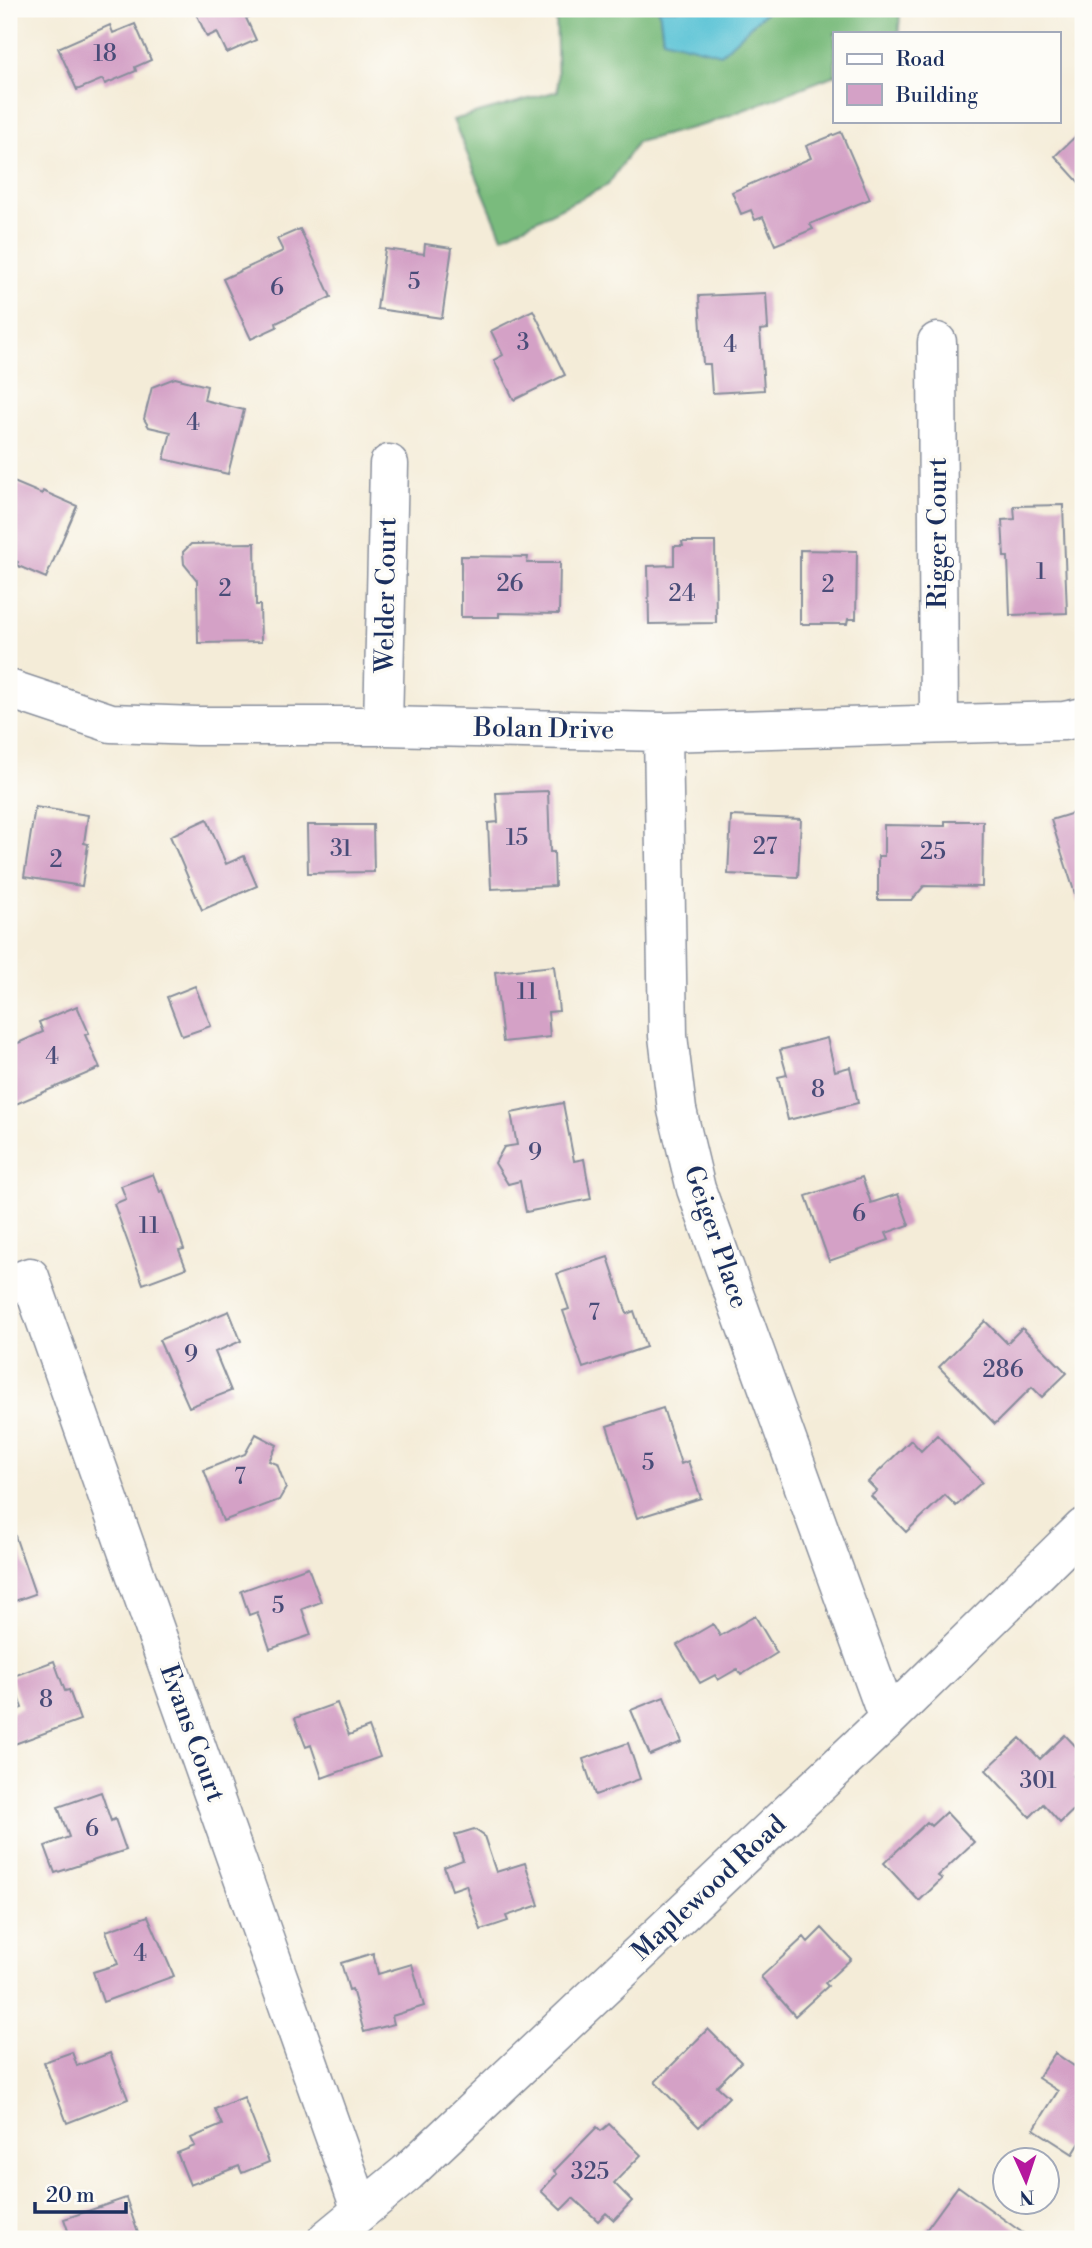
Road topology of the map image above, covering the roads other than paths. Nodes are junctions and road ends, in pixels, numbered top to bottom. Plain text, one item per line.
1 (937, 342) dead end
2 (389, 464) dead end
3 (9, 689) edge
4 (1083, 717) edge
5 (939, 724) junction
6 (383, 726) junction
7 (663, 732) junction
8 (9, 1285) edge
9 (1083, 1528) edge
10 (888, 1718) junction
11 (361, 2211) junction
12 (327, 2239) edge

1 - 5 street, Rigger Court
2 - 6 street, Welder Court
3 - 6 street, Bolan Drive
4 - 5 street, Bolan Drive
5 - 7 street, Bolan Drive
6 - 7 street, Bolan Drive
7 - 10 street, Geiger Place
8 - 11 street, Evans Court
9 - 10 street, Maplewood Road
10 - 11 street, Maplewood Road
11 - 12 street, Maplewood Road

